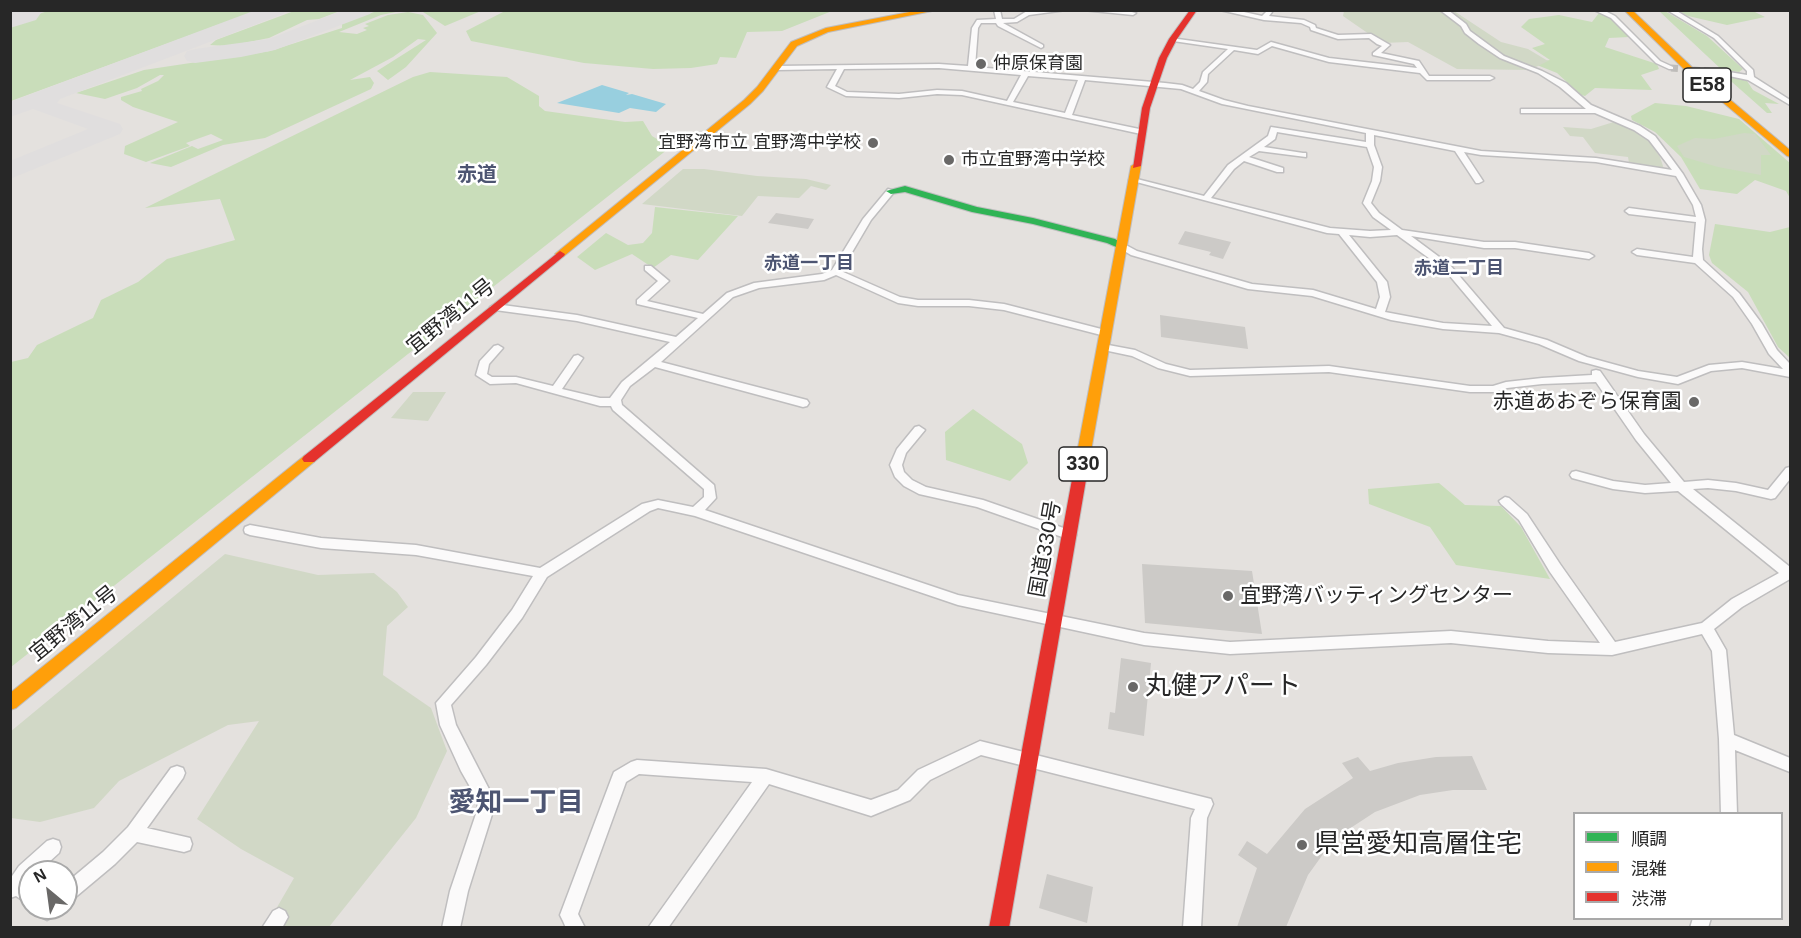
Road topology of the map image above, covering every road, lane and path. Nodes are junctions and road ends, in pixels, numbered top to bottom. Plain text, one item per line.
1 (934, 10) edge
2 (997, 10) edge
3 (1064, 10) edge
4 (1086, 10) edge
5 (1194, 10) edge
6 (1223, 10) edge
7 (1443, 10) edge
8 (1597, 10) edge
9 (1627, 10) edge
10 (1670, 10) edge
11 (1269, 11) edge
12 (1134, 13) dead end
13 (1644, 13) edge
14 (1264, 18) junction
15 (998, 21) junction
16 (1173, 39) junction
17 (1041, 46) dead end
18 (1232, 49) junction
19 (842, 67) junction
20 (772, 68) junction
21 (971, 68) junction
22 (1671, 68) tunnel mouth
23 (1422, 71) junction
24 (1717, 72) tunnel mouth
25 (1026, 73) junction
26 (1083, 76) junction
27 (1490, 78) dead end
28 (1750, 78) junction
29 (1153, 83) junction
30 (1195, 91) junction
31 (1791, 103) edge
32 (1009, 104) junction
33 (1524, 111) dead end
34 (1595, 111) junction
35 (1067, 117) junction
36 (1142, 132) junction
37 (1370, 133) junction
38 (1791, 141) edge
39 (1370, 145) junction
40 (1257, 148) junction
41 (1458, 149) junction
42 (1791, 154) edge
43 (1303, 155) dead end
44 (1243, 158) junction
45 (1280, 170) dead end
46 (1679, 174) junction
47 (1132, 180) junction
48 (1479, 181) dead end
49 (891, 190) joint
50 (1206, 199) junction
51 (1629, 211) dead end
52 (1701, 220) junction
53 (1400, 232) junction
54 (1343, 233) junction
55 (1121, 246) junction
56 (1637, 252) dead end
57 (1589, 256) dead end
58 (1698, 261) junction
59 (648, 268) dead end
60 (836, 272) junction
61 (495, 307) junction
62 (1379, 314) junction
63 (705, 317) junction
64 (1500, 330) junction
65 (1104, 340) junction
66 (678, 341) junction
67 (498, 348) dead end
68 (578, 358) dead end
69 (1583, 359) junction
70 (653, 363) junction
71 (1791, 372) edge
72 (1599, 378) junction
73 (556, 390) junction
74 (616, 402) junction
75 (803, 403) dead end
76 (919, 430) dead end
77 (1791, 471) edge
78 (1576, 475) dead end
79 (1682, 487) junction
80 (1505, 501) dead end
81 (696, 512) junction
82 (250, 530) dead end
83 (1070, 535) junction
84 (542, 573) junction
85 (1790, 573) edge
86 (1054, 621) junction
87 (1707, 628) junction
88 (1612, 649) junction
89 (10, 703) edge
90 (1727, 739) junction
91 (1028, 760) junction
92 (1791, 765) edge
93 (177, 774) dead end
94 (766, 776) junction
95 (1729, 812) edge
96 (134, 833) junction
97 (184, 844) dead end
98 (53, 848) dead end
99 (39, 860) edge
100 (78, 884) edge
101 (452, 927) edge
102 (576, 927) edge
103 (657, 927) edge
104 (999, 927) edge
105 (1192, 927) edge

1 - 20 main road, 宜野湾11号
2 - 15 street
3 - 15 street
4 - 12 street
5 - 16 main road, 国道330号 / 330
6 - 14 street
7 - 34 street
8 - 22 street
9 - 42 main road, E58
10 - 28 street
11 - 14 street
13 - 38 main road, E58
14 - 23 street
15 - 17 street
15 - 21 street
16 - 18 street
16 - 29 main road, 国道330号 / 330
18 - 23 street
18 - 30 street
19 - 20 street
19 - 21 street
19 - 32 street
20 - 61 main road, 宜野湾11号
21 - 25 street
23 - 27 street
24 - 28 street
25 - 26 street
25 - 32 street
26 - 29 street
26 - 35 street
28 - 31 street
29 - 30 street
29 - 36 main road, 国道330号 / 330
30 - 37 street
32 - 35 street
33 - 34 street
34 - 46 street
35 - 36 street
36 - 47 main road, 国道330号 / 330
37 - 39 street
37 - 41 street
39 - 40 street
39 - 53 street
40 - 43 street
40 - 44 street
41 - 46 street
41 - 48 street
44 - 45 street
44 - 50 street
46 - 52 street
47 - 50 street
47 - 55 main road, 国道330号 / 330
49 - 55 main road
49 - 60 street
50 - 54 street
51 - 52 street
52 - 58 street
53 - 54 street
53 - 57 street
53 - 64 street
54 - 62 street
55 - 62 street
55 - 65 main road, 国道330号 / 330
56 - 58 street
58 - 71 street
59 - 63 street
60 - 63 street
60 - 65 street
61 - 66 street
61 - 89 main road, 宜野湾11号
62 - 64 street
63 - 66 street
64 - 69 street
65 - 72 street
65 - 83 main road, 国道330号 / 330
66 - 70 street
67 - 73 street
68 - 73 street
69 - 71 street
69 - 72 street
70 - 74 street
70 - 75 street
72 - 79 street
73 - 74 street
74 - 81 street
76 - 83 street
77 - 79 street
78 - 79 street
79 - 85 street
80 - 88 street
81 - 84 street
81 - 86 street
82 - 84 street
83 - 86 main road, 国道330号 / 330
84 - 101 street
85 - 87 street
86 - 88 street
86 - 91 main road, 国道330号 / 330
87 - 88 street
87 - 90 street
90 - 92 street
90 - 95 street
91 - 94 street
91 - 104 main road, 国道330号 / 330
91 - 105 street
93 - 96 street
94 - 102 street
94 - 103 street
96 - 97 street
96 - 100 street
98 - 99 street

